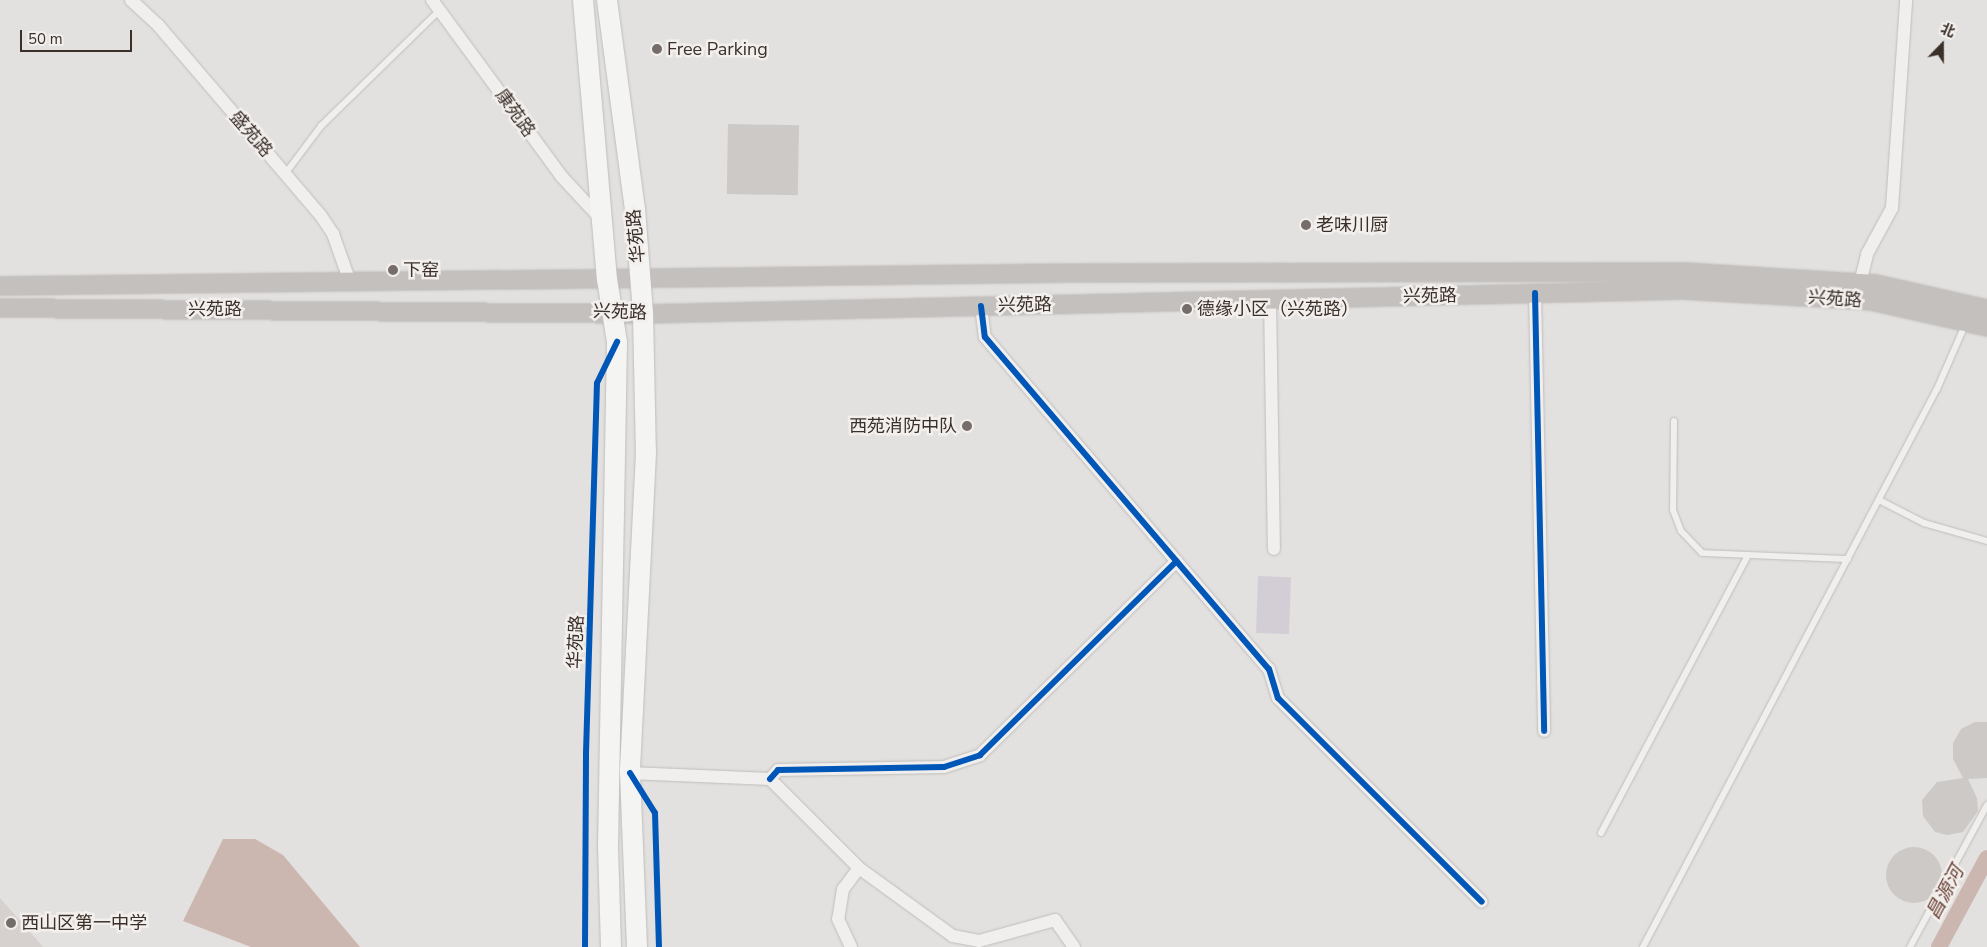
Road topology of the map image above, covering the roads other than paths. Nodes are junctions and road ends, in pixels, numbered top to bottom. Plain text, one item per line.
1 (131, 0) edge
2 (583, 0) edge
3 (607, 0) edge
4 (1906, 0) edge
5 (436, 5) edge
6 (285, 174) junction
7 (603, 221) junction
8 (607, 278) junction
9 (640, 278) junction
10 (350, 282) junction
11 (1860, 283) junction
12 (0, 286) edge
13 (1535, 293) junction
14 (1270, 299) junction
15 (982, 306) junction
16 (0, 308) edge
17 (1987, 308) edge
18 (611, 311) junction
19 (643, 314) junction
20 (1966, 322) junction
21 (1987, 327) edge
22 (1674, 421) dead end
23 (1879, 500) junction
24 (1987, 541) edge
25 (1274, 549) dead end
26 (1748, 555) junction
27 (1848, 559) junction
28 (1177, 561) junction
29 (1544, 731) dead end
30 (630, 773) junction
31 (770, 779) junction
32 (1987, 805) edge
33 (1601, 833) dead end
34 (859, 868) junction
35 (1482, 902) dead end
36 (611, 947) edge
37 (637, 947) edge
38 (851, 947) edge
39 (1074, 947) edge
40 (1644, 947) edge
41 (1910, 947) edge

1 - 6 street, 盛苑路
2 - 7 main road, 华苑路
3 - 9 main road, 华苑路
4 - 11 street
5 - 6 lane
5 - 7 street, 康苑路
6 - 10 street, 盛苑路
7 - 8 main road, 华苑路
8 - 9 main road, 兴苑路
8 - 10 main road, 兴苑路
8 - 18 main road, 华苑路
9 - 11 main road, 兴苑路
9 - 19 main road, 华苑路
10 - 12 main road, 兴苑路
11 - 17 main road, 兴苑路
13 - 14 main road, 兴苑路
13 - 20 main road, 兴苑路
13 - 29 street
14 - 15 main road, 兴苑路
14 - 25 street
15 - 19 main road, 兴苑路
15 - 28 street
16 - 18 main road, 兴苑路
18 - 19 main road, 兴苑路
18 - 36 main road, 华苑路
19 - 30 main road, 华苑路
20 - 21 main road, 兴苑路
20 - 23 lane
22 - 26 lane
23 - 24 lane
23 - 27 lane
26 - 27 lane
26 - 33 lane
27 - 40 lane
28 - 31 street
28 - 35 street
30 - 31 street
30 - 37 main road, 华苑路
31 - 34 street
32 - 41 lane
34 - 38 street
34 - 39 street

